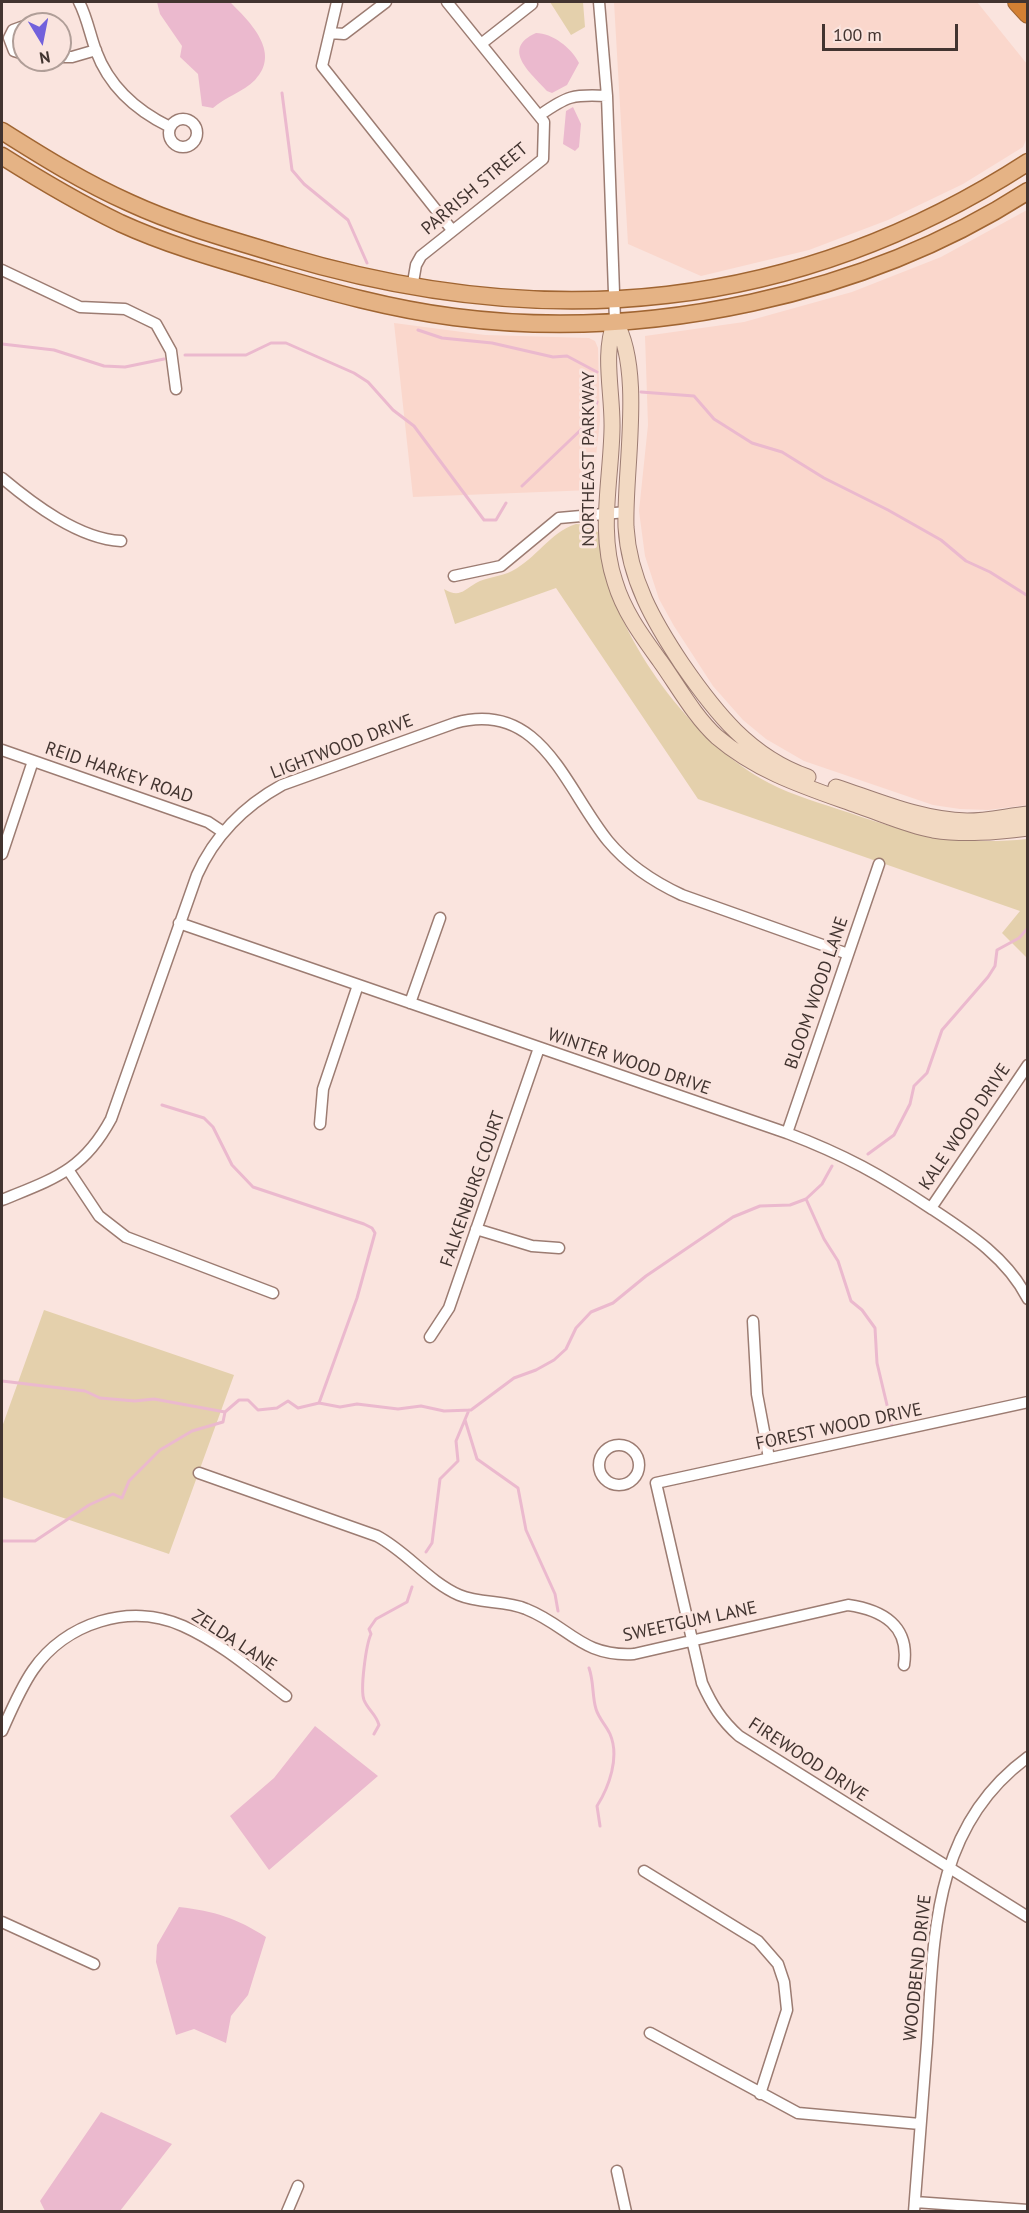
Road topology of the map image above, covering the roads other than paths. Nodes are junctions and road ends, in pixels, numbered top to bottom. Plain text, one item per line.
1 (79, 2) edge
2 (337, 2) edge
3 (386, 2) edge
4 (447, 2) edge
5 (530, 2) edge
6 (598, 2) edge
7 (1017, 2) edge
8 (1028, 14) edge
9 (12, 30) edge
10 (330, 33) junction
11 (481, 44) junction
12 (12, 46) edge
13 (96, 50) junction
14 (72, 57) edge
15 (607, 96) junction
16 (540, 116) junction
17 (170, 127) dead end
18 (2, 131) edge
19 (2, 156) edge
20 (1028, 162) edge
21 (1028, 170) edge
22 (1028, 191) edge
23 (909, 227) junction
24 (452, 230) junction
25 (926, 246) junction
26 (2, 270) edge
27 (412, 288) junction
28 (777, 295) junction
29 (615, 301) junction
30 (615, 321) junction
31 (176, 389) dead end
32 (2, 478) edge
33 (606, 512) junction
34 (626, 512) junction
35 (121, 541) dead end
36 (454, 576) dead end
37 (2, 750) edge
38 (33, 761) junction
39 (1028, 814) edge
40 (1028, 828) edge
41 (223, 832) junction
42 (2, 854) edge
43 (879, 864) dead end
44 (440, 918) dead end
45 (179, 923) junction
46 (848, 954) junction
47 (358, 985) junction
48 (410, 1003) junction
49 (539, 1048) junction
50 (1028, 1065) edge
51 (320, 1124) dead end
52 (787, 1133) junction
53 (69, 1171) junction
54 (2, 1200) edge
55 (931, 1208) junction
56 (477, 1229) junction
57 (559, 1248) dead end
58 (273, 1293) dead end
59 (1028, 1299) edge
60 (753, 1321) dead end
61 (430, 1337) dead end
62 (1028, 1402) edge
63 (769, 1458) junction
64 (639, 1469) dead end
65 (199, 1473) dead end
66 (656, 1483) junction
67 (692, 1641) junction
68 (904, 1665) dead end
69 (286, 1695) dead end
70 (2, 1731) edge
71 (1028, 1757) edge
72 (948, 1869) junction
73 (644, 1871) dead end
74 (1028, 1917) edge
75 (2, 1922) edge
76 (94, 1964) dead end
77 (650, 2032) dead end
78 (760, 2094) junction
79 (920, 2124) junction
80 (617, 2171) dead end
81 (298, 2186) dead end
82 (914, 2206) edge
83 (1028, 2210) edge
84 (286, 2211) edge
85 (626, 2211) edge

1 - 13 street
2 - 10 street
3 - 10 street
4 - 11 street
5 - 11 street
6 - 15 street, NORTHEAST PARKWAY
7 - 8 highway
9 - 12 street
10 - 24 street
11 - 16 street
13 - 14 street
13 - 17 street
15 - 16 street
15 - 29 street, NORTHEAST PARKWAY
16 - 24 street, PARRISH STREET
18 - 27 main road
19 - 30 main road
20 - 23 main road
21 - 25 main road
22 - 25 main road
23 - 28 main road
23 - 29 main road
24 - 27 street, PARRISH STREET
25 - 28 main road
26 - 31 street
27 - 29 main road
28 - 30 main road
29 - 30 street, NORTHEAST PARKWAY
30 - 33 street, NORTHEAST PARKWAY
30 - 34 street, NORTHEAST PARKWAY
32 - 35 street
33 - 34 street
33 - 36 street
33 - 40 street, NORTHEAST PARKWAY
34 - 39 street, NORTHEAST PARKWAY
37 - 38 street, REID HARKEY ROAD
38 - 41 street, REID HARKEY ROAD
38 - 42 street
41 - 45 street, LIGHTWOOD DRIVE
41 - 46 street, LIGHTWOOD DRIVE
43 - 46 street, BLOOM WOOD LANE
44 - 48 street
45 - 47 street, WINTER WOOD DRIVE
45 - 53 street, LIGHTWOOD DRIVE
46 - 52 street, BLOOM WOOD LANE
47 - 48 street, WINTER WOOD DRIVE
47 - 51 street
48 - 49 street, WINTER WOOD DRIVE
49 - 52 street, WINTER WOOD DRIVE
49 - 56 street, FALKENBURG COURT
50 - 55 street, KALE WOOD DRIVE
52 - 55 street, WINTER WOOD DRIVE
53 - 54 street, LIGHTWOOD DRIVE
53 - 58 street
55 - 59 street, WINTER WOOD DRIVE
56 - 57 street
56 - 61 street, FALKENBURG COURT
60 - 63 street
62 - 63 street, FOREST WOOD DRIVE
63 - 66 street, FOREST WOOD DRIVE
64 - 66 street
65 - 67 street, SWEETGUM LANE
66 - 67 street, FIREWOOD DRIVE
67 - 68 street, SWEETGUM LANE
67 - 72 street, FIREWOOD DRIVE
69 - 70 street, ZELDA LANE
71 - 72 street, WOODBEND DRIVE
72 - 74 street, FIREWOOD DRIVE
72 - 79 street, WOODBEND DRIVE
73 - 78 street
75 - 76 street
77 - 78 street
78 - 79 street
79 - 82 street, WOODBEND DRIVE
80 - 85 street
81 - 84 street
82 - 83 street

